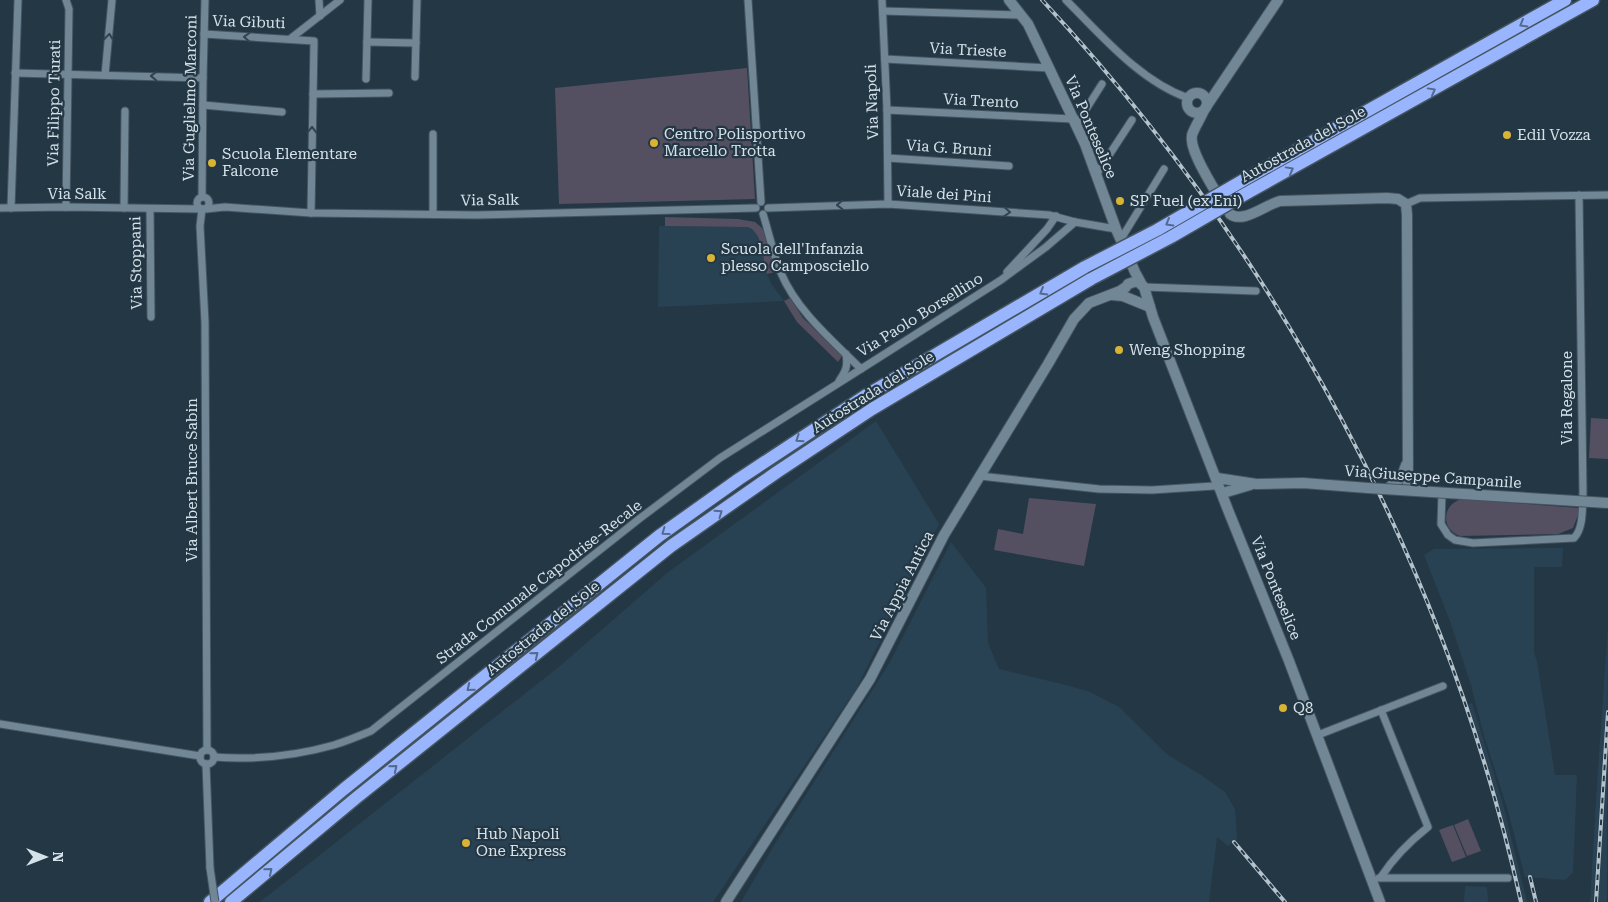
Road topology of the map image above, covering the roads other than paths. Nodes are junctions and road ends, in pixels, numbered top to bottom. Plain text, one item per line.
1 (18, 0) edge
2 (66, 0) edge
3 (112, 0) edge
4 (205, 0) edge
5 (319, 0) edge
6 (340, 0) edge
7 (368, 0) edge
8 (417, 0) edge
9 (748, 0) edge
10 (882, 0) edge
11 (1009, 0) edge
12 (1066, 0) edge
13 (1278, 0) edge
14 (1565, 0) edge
15 (1593, 0) edge
16 (882, 11) junction
17 (1021, 15) junction
18 (320, 16) junction
19 (204, 34) junction
20 (290, 39) junction
21 (367, 42) junction
22 (416, 43) junction
23 (885, 59) junction
24 (1049, 68) junction
25 (15, 73) junction
26 (68, 75) junction
27 (105, 75) junction
28 (415, 77) dead end
29 (202, 78) junction
30 (366, 79) dead end
31 (1102, 84) dead end
32 (1216, 92) junction
33 (389, 93) dead end
34 (313, 94) junction
35 (1200, 94) junction
36 (1188, 98) junction
37 (202, 105) junction
38 (1205, 109) junction
39 (887, 110) junction
40 (125, 111) dead end
41 (1190, 111) junction
42 (282, 112) dead end
43 (1132, 120) dead end
44 (1074, 122) junction
45 (1196, 128) junction
46 (434, 134) dead end
47 (888, 158) junction
48 (1009, 166) dead end
49 (1164, 169) dead end
50 (1096, 175) junction
51 (1214, 189) dead end
52 (1608, 194) edge
53 (1579, 195) junction
54 (203, 198) junction
55 (888, 204) junction
56 (1406, 204) junction
57 (758, 205) junction
58 (66, 207) junction
59 (225, 207) junction
60 (0, 208) edge
61 (11, 208) junction
62 (124, 208) junction
63 (150, 208) junction
64 (183, 208) junction
65 (203, 209) junction
66 (765, 211) junction
67 (311, 213) junction
68 (433, 214) junction
69 (1230, 214) dead end
70 (1056, 216) junction
71 (1075, 222) junction
72 (1116, 229) junction
73 (1121, 239) junction
74 (1134, 269) junction
75 (1001, 280) junction
76 (1127, 285) junction
77 (1143, 288) junction
78 (1256, 291) dead end
79 (1111, 295) junction
80 (1132, 299) junction
81 (1150, 307) junction
82 (150, 317) dead end
83 (846, 354) junction
84 (861, 369) junction
85 (836, 385) junction
86 (1408, 460) junction
87 (980, 476) junction
88 (1215, 482) junction
89 (1256, 484) junction
90 (1387, 489) junction
91 (1408, 490) junction
92 (1222, 493) junction
93 (1442, 493) junction
94 (1608, 503) edge
95 (1443, 686) dead end
96 (1381, 710) junction
97 (0, 724) edge
98 (1318, 735) junction
99 (207, 750) junction
100 (200, 756) junction
101 (214, 757) junction
102 (206, 764) junction
103 (1508, 878) dead end
104 (1376, 879) junction
105 (210, 902) edge
106 (215, 902) edge
107 (232, 902) edge
108 (726, 902) edge
109 (1380, 902) edge

1 - 25 street
2 - 26 street, Via Filippo Turati
27 -> 3 street
4 - 19 street, Via Guglielmo Marconi
5 - 18 street
6 - 18 street, Via Gibuti
7 - 21 street
8 - 22 street
9 - 57 street
10 - 16 street, Via Napoli
11 - 17 street, Via Ponteselice
12 - 36 street
13 - 32 street
14 -> 105 highway, Autostrada del Sole, bridge
107 -> 15 highway, Autostrada del Sole, bridge
16 - 17 street
16 - 23 street, Via Napoli
17 - 24 street, Via Ponteselice
18 - 20 street, Via Gibuti
20 -> 19 street, Via Gibuti
19 - 29 street, Via Guglielmo Marconi
20 - 34 street
21 - 22 street
21 - 30 street
22 - 28 street
23 - 24 street, Via Trieste
23 - 39 street, Via Napoli
24 - 44 street, Via Ponteselice
25 - 26 street
25 - 61 street
26 - 27 street
26 - 58 street, Via Filippo Turati
29 -> 27 street
29 - 37 street, Via Guglielmo Marconi
31 - 44 street
32 - 35 street
32 - 38 street
33 - 34 street
67 -> 34 street
35 - 36 street
35 - 38 street
36 - 41 street
37 - 42 street
37 - 54 street, Via Guglielmo Marconi
38 - 41 street
38 - 45 street
39 - 44 street, Via Trento
39 - 47 street, Via Napoli
40 - 62 street
41 - 45 street
43 - 50 street
44 - 50 street, Via Ponteselice
45 - 51 street
46 - 68 street
47 - 48 street, Via G. Bruni
47 - 55 street, Via Napoli
49 - 73 street
50 - 72 street, Via Ponteselice
52 - 53 street
53 - 56 street
53 - 93 street, Via Regalone
54 - 59 street, Via Salk
54 - 64 street
54 - 65 street
54 - 65 street
55 -> 66 street, Viale dei Pini
55 -> 70 street, Viale dei Pini
56 - 69 street
56 - 86 street
57 - 66 street
57 - 68 street, Via Salk
58 - 61 street, Via Salk
58 - 62 street, Via Salk
59 - 65 street, Via Salk
59 - 67 street, Via Salk
60 - 61 street, Via Salk
62 - 63 street, Via Salk
63 - 64 street, Via Salk
63 - 82 street, Via Stoppani
64 - 65 street, Via Salk
65 - 99 street, Via Albert Bruce Sabin
66 - 83 street, Via Paolo Borsellino
67 - 68 street, Via Salk
70 - 71 street, Viale dei Pini
70 - 75 street, Via Paolo Borsellino
71 - 72 street, Viale dei Pini
71 - 75 street, Via Paolo Borsellino
72 - 73 street, Via Ponteselice
73 - 74 street, Via Ponteselice
74 - 76 street
74 - 77 street, Via Ponteselice
75 - 84 street, Via Paolo Borsellino
76 - 77 street
76 - 79 street, Via Appia Antica
76 - 80 street
77 - 78 street
77 - 80 street
77 - 81 street, Via Ponteselice
79 - 80 street
79 - 87 street, Via Appia Antica
80 - 81 street
81 - 88 street, Via Ponteselice
83 - 84 street, Via Paolo Borsellino
83 - 85 street
84 - 85 street, Strada Comunale Capodrise-Recale
85 - 101 street, Strada Comunale Capodrise-Recale
86 - 90 street
86 - 91 street
87 - 88 street
87 - 108 street, Via Appia Antica
88 - 89 street, Via Giuseppe Campanile
88 - 92 street, Via Ponteselice
89 - 90 street, Via Giuseppe Campanile, bridge
89 - 92 street, Via Giuseppe Campanile
90 - 91 street, Via Giuseppe Campanile, bridge
91 - 93 street, Via Giuseppe Campanile, bridge
92 - 98 street, Via Ponteselice
93 - 94 street, Via Giuseppe Campanile, bridge
95 - 96 street
96 - 98 street
96 - 104 street
97 - 100 street
98 - 104 street, Via Ponteselice
99 - 100 street
99 - 101 street
100 - 102 street
101 - 102 street
102 - 106 street, bridge
103 - 104 street
104 - 109 street, Via Ponteselice

